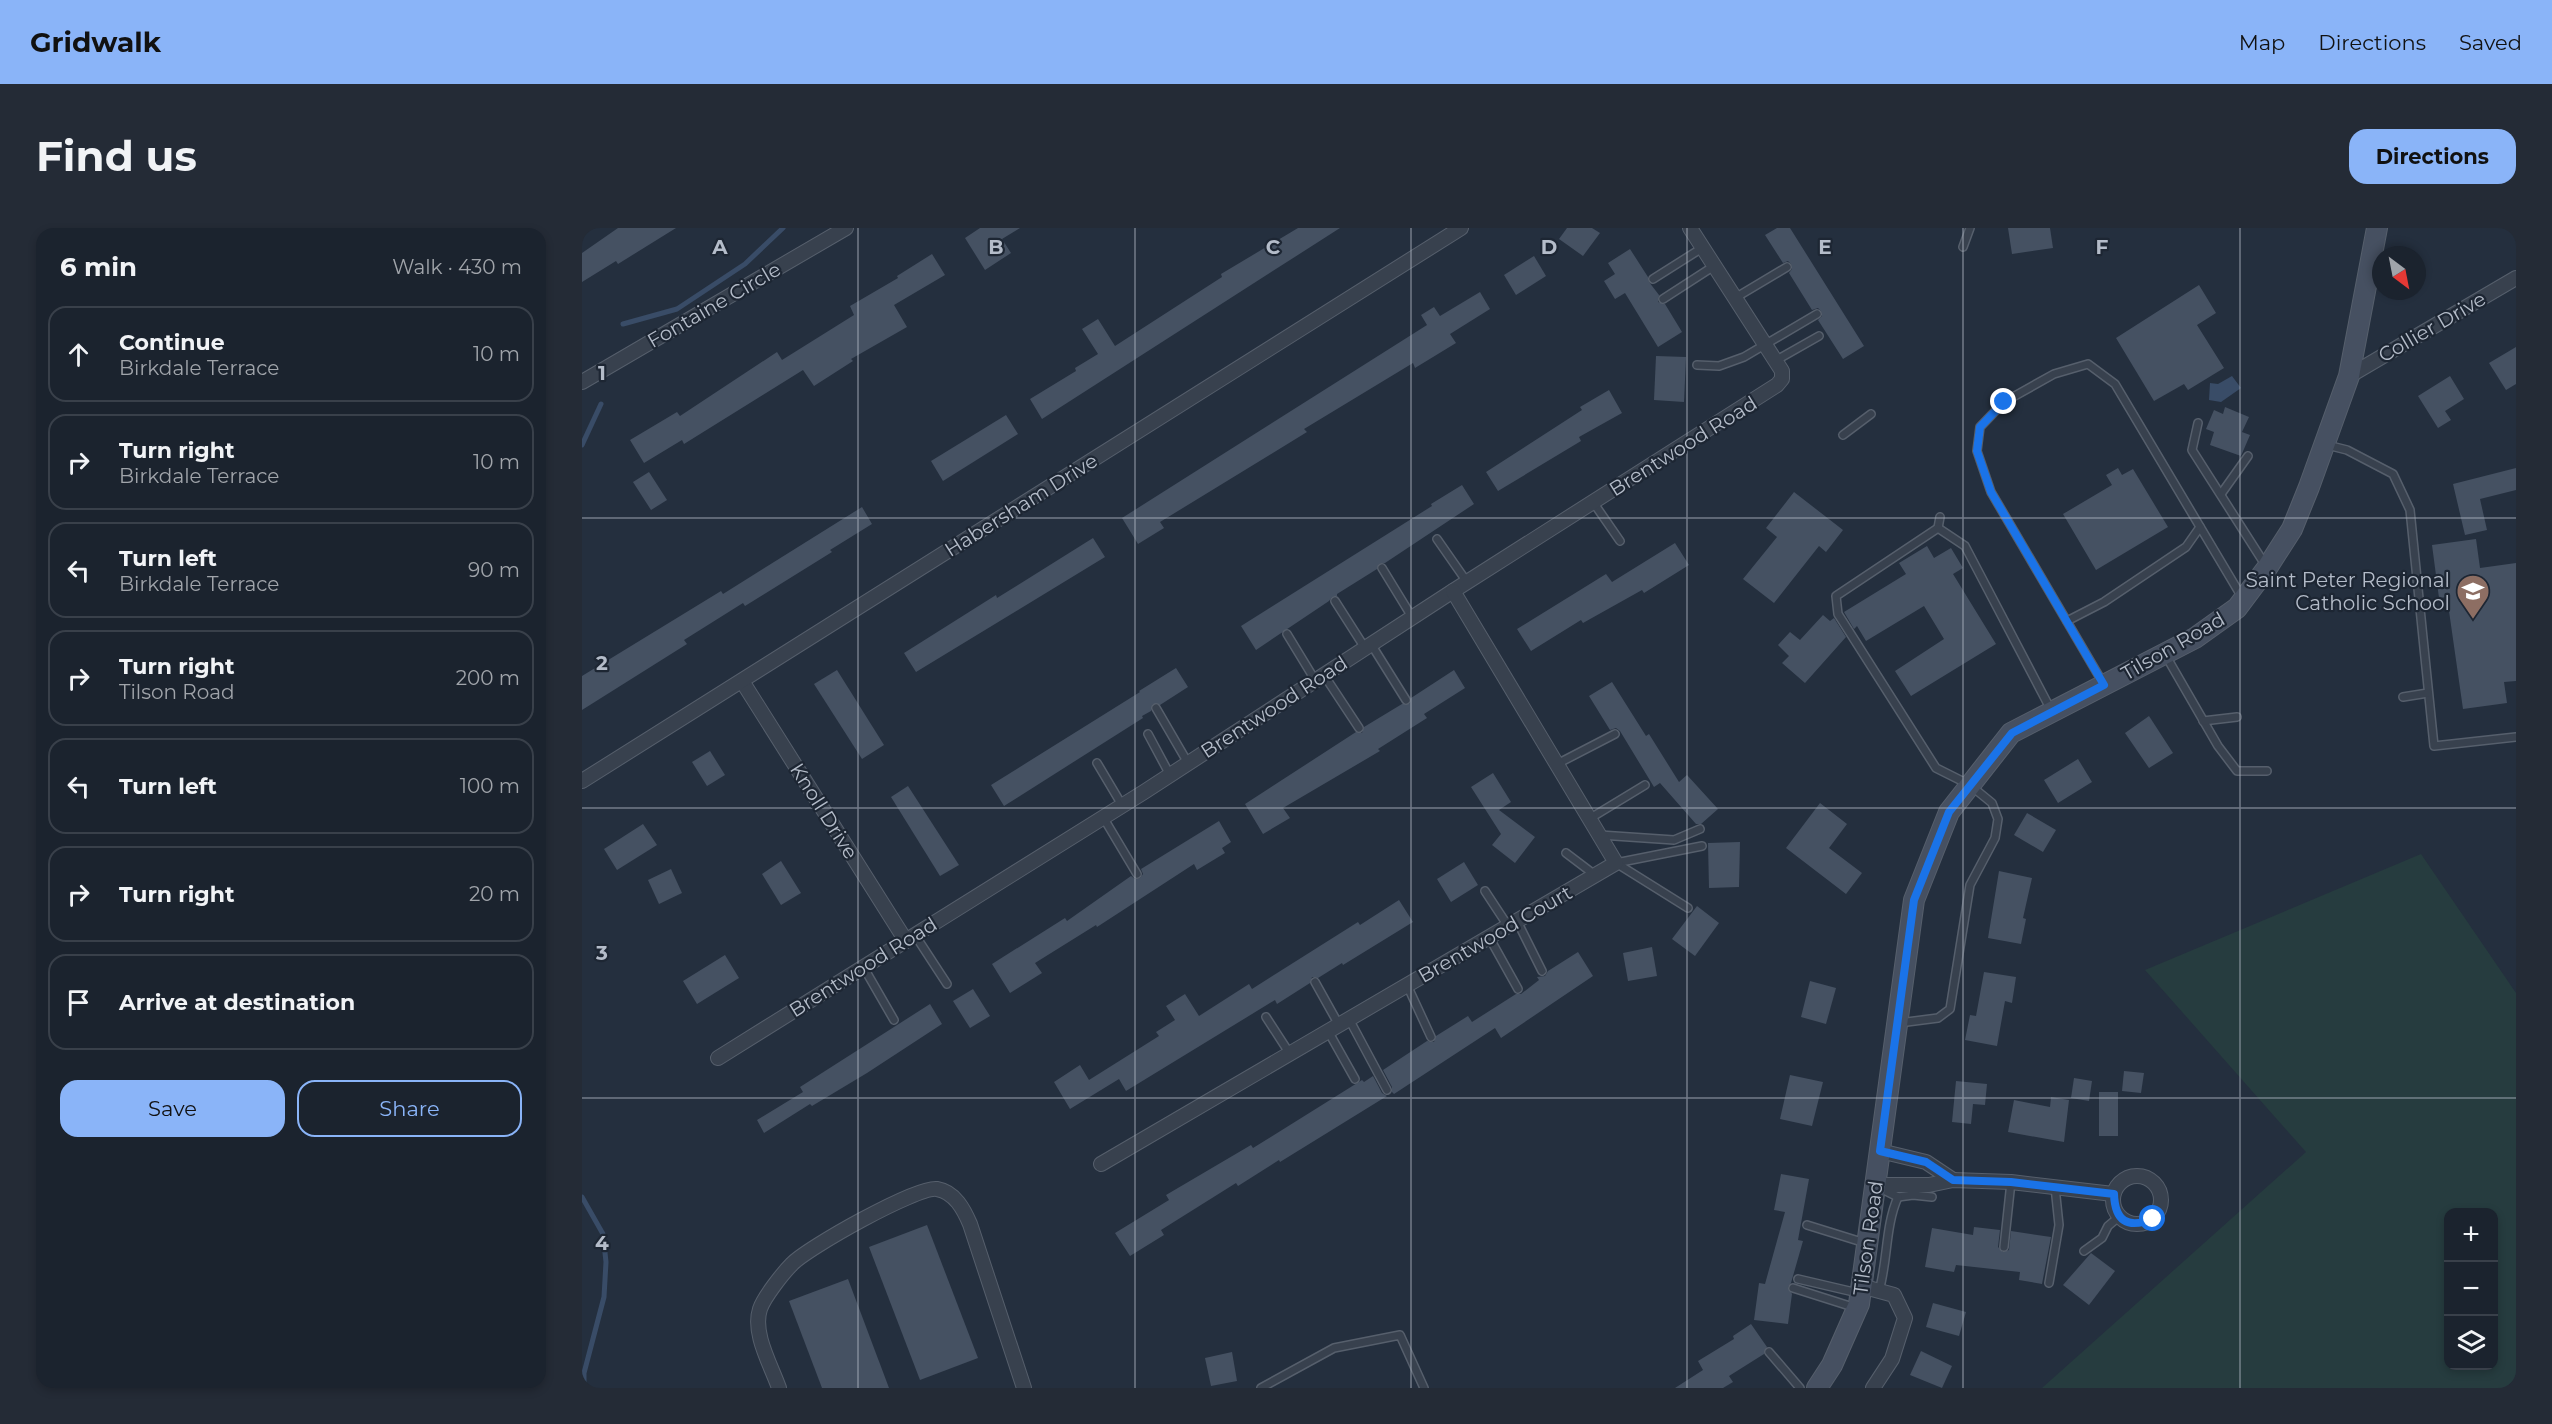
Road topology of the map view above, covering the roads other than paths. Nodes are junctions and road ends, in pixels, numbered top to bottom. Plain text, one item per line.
1 (846, 228) edge
2 (1461, 228) edge
3 (1690, 228) edge
4 (1971, 228) edge
5 (2377, 228) edge
6 (1963, 247) dead end
7 (1702, 248) junction
8 (1714, 266) junction
9 (1787, 267) dead end
10 (2516, 278) edge
11 (1653, 279) dead end
12 (1735, 298) junction
13 (1663, 299) dead end
14 (1816, 314) dead end
15 (1819, 336) dead end
16 (1762, 339) junction
17 (1775, 361) junction
18 (1697, 365) dead end
19 (2349, 376) junction
20 (582, 382) edge
21 (1871, 414) dead end
22 (2198, 423) dead end
23 (1843, 435) dead end
24 (2325, 444) junction
25 (2248, 456) dead end
26 (2220, 494) junction
27 (1593, 502) junction
28 (1940, 517) dead end
29 (2200, 527) junction
30 (1938, 528) junction
31 (1437, 539) dead end
32 (1620, 541) dead end
33 (1382, 568) dead end
34 (2267, 568) junction
35 (1467, 582) junction
36 (1453, 591) junction
37 (2243, 599) junction
38 (1335, 601) dead end
39 (1412, 617) junction
40 (2067, 621) junction
41 (1287, 634) dead end
42 (1368, 646) junction
43 (2164, 654) junction
44 (1319, 678) junction
45 (742, 681) junction
46 (2104, 685) junction
47 (2428, 693) junction
48 (2403, 696) dead end
49 (1406, 699) dead end
50 (1156, 708) dead end
51 (2052, 712) junction
52 (2237, 717) dead end
53 (2203, 721) junction
54 (1359, 728) dead end
55 (1148, 734) dead end
56 (1615, 734) dead end
57 (2516, 737) edge
58 (1097, 763) dead end
59 (1188, 763) junction
60 (1557, 764) junction
61 (2267, 771) dead end
62 (1170, 775) junction
63 (582, 781) edge
64 (1645, 785) dead end
65 (1970, 785) junction
66 (1122, 805) junction
67 (1103, 817) junction
68 (1589, 819) junction
69 (1700, 829) dead end
70 (1599, 834) junction
71 (1702, 846) dead end
72 (1566, 853) dead end
73 (1616, 863) junction
74 (1137, 873) dead end
75 (1595, 875) junction
76 (1485, 891) dead end
77 (1688, 908) dead end
78 (1512, 924) junction
79 (1489, 937) junction
80 (910, 938) junction
81 (864, 968) junction
82 (1542, 972) dead end
83 (1314, 982) dead end
84 (947, 984) dead end
85 (1407, 985) junction
86 (1518, 989) dead end
87 (1266, 1017) dead end
88 (894, 1020) dead end
89 (1897, 1023) junction
90 (1339, 1025) junction
91 (1431, 1036) dead end
92 (1290, 1054) junction
93 (718, 1058) dead end
94 (1355, 1079) dead end
95 (1387, 1090) dead end
96 (1880, 1151) junction
97 (1101, 1164) dead end
98 (1953, 1180) junction
99 (2011, 1182) junction
100 (1875, 1185) junction
101 (2055, 1187) junction
102 (2114, 1194) junction
103 (1898, 1197) junction
104 (1932, 1197) dead end
105 (2120, 1216) junction
106 (1807, 1224) dead end
107 (1867, 1244) junction
108 (2004, 1247) dead end
109 (2084, 1251) dead end
110 (1798, 1279) dead end
111 (2049, 1283) dead end
112 (1793, 1288) dead end
113 (1865, 1294) junction
114 (1769, 1352) dead end
115 (779, 1388) edge
116 (1024, 1388) edge
117 (1262, 1388) edge
118 (1424, 1388) edge
119 (1800, 1388) edge
120 (1817, 1388) edge
121 (1873, 1388) edge

1 - 20 street, Fontaine Circle
2 - 45 street, Habersham Drive
3 - 7 street
4 - 6 lane
5 - 19 street, Tilson Road
7 - 8 street
7 - 11 lane
8 - 12 street
8 - 13 lane
9 - 12 lane
10 - 19 street, Collier Drive
12 - 16 street
14 - 16 lane
15 - 17 lane
16 - 17 street
16 - 18 lane
17 - 27 street, Brentwood Road
19 - 24 street, Tilson Road
21 - 23 lane
22 - 26 lane
24 - 34 street, Tilson Road
24 - 47 lane
25 - 26 lane
26 - 34 lane
27 - 32 lane
27 - 35 street, Brentwood Road
28 - 30 lane
29 - 37 lane
29 - 40 lane
29 - 40 lane
30 - 51 lane
30 - 65 lane
31 - 35 lane
33 - 39 lane
34 - 37 street, Tilson Road
35 - 36 street, Brentwood Road
36 - 39 street, Brentwood Road
36 - 60 street
37 - 43 street, Tilson Road
38 - 42 lane
39 - 42 street, Brentwood Road
40 - 46 lane
41 - 44 lane
42 - 44 street, Brentwood Road
42 - 49 lane
43 - 46 street, Tilson Road
43 - 53 lane
44 - 54 lane
44 - 59 street, Brentwood Road
45 - 63 street, Habersham Drive
45 - 80 street, Knoll Drive
46 - 51 street, Tilson Road
47 - 48 lane
47 - 57 lane
50 - 59 lane
51 - 65 street, Tilson Road
52 - 53 lane
53 - 61 lane
55 - 62 lane
56 - 60 lane
58 - 66 lane
59 - 62 street, Brentwood Road
60 - 68 street
62 - 66 street, Brentwood Road
64 - 68 lane
65 - 89 street, Tilson Road
65 - 89 lane
66 - 67 street, Brentwood Road
67 - 74 lane
67 - 80 street, Brentwood Road
68 - 70 street
69 - 70 lane
70 - 73 street
71 - 73 lane
72 - 75 lane
73 - 75 street, Brentwood Court
73 - 77 lane
75 - 78 street, Brentwood Court
76 - 78 lane
78 - 79 street, Brentwood Court
78 - 82 lane
79 - 85 street, Brentwood Court
79 - 86 lane
80 - 81 street, Brentwood Road
80 - 84 lane
81 - 88 lane
81 - 93 street, Brentwood Road
83 - 90 lane
85 - 90 street, Brentwood Court
85 - 91 lane
87 - 92 lane
89 - 96 street, Tilson Road
90 - 92 street, Brentwood Court
90 - 94 lane
90 - 95 lane
92 - 97 street, Brentwood Court
96 - 98 street
96 - 100 street, Tilson Road
98 - 99 street
98 - 100 street
99 - 101 street
99 - 108 lane
100 - 103 lane
100 - 107 street, Tilson Road
101 - 102 street
101 - 111 lane
102 - 105 street
102 - 105 street
103 - 104 lane
103 - 113 lane
105 - 109 lane
106 - 107 lane
107 - 113 street, Tilson Road
110 - 113 lane
112 - 113 lane
113 - 120 street, Tilson Road
113 - 121 street
114 - 119 lane
115 - 116 street
117 - 118 lane

